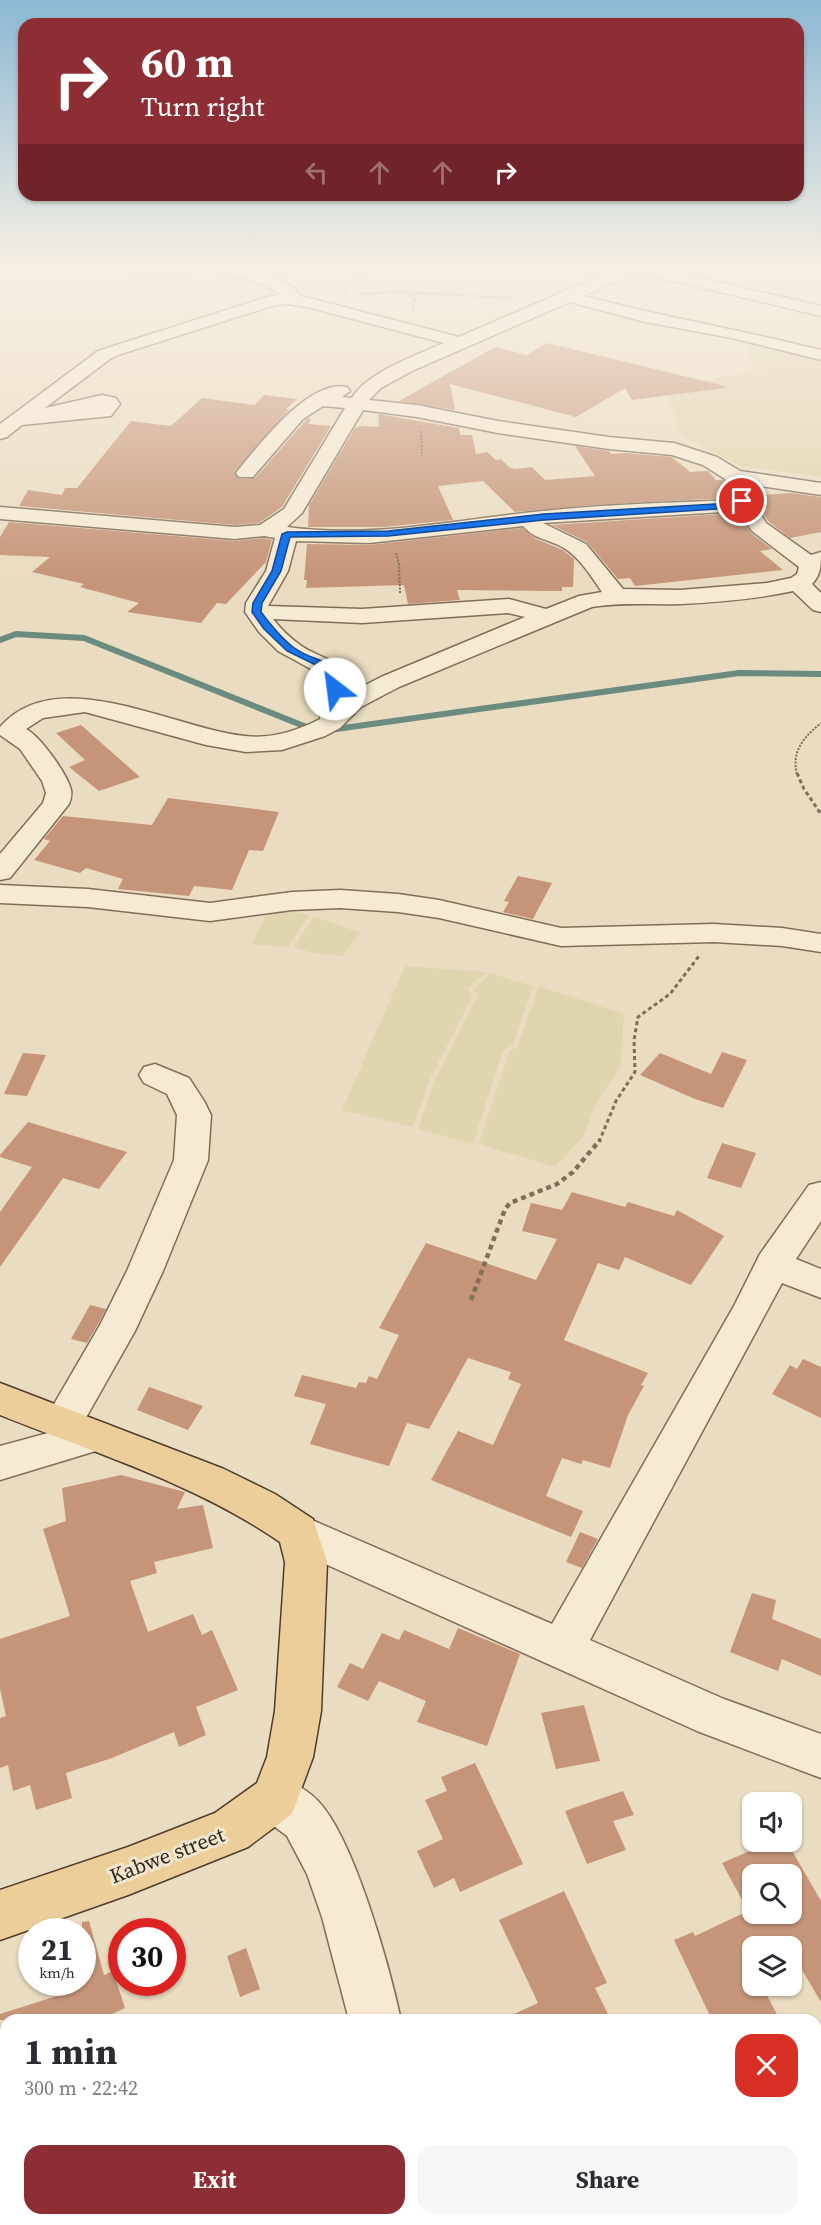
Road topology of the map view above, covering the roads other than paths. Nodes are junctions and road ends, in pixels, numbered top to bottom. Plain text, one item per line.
1 (84, 371) edge
2 (401, 371) edge
3 (375, 384) junction
4 (320, 400) junction
5 (357, 404) junction
6 (0, 433) edge
7 (246, 473) dead end
8 (735, 476) junction
9 (821, 489) edge
10 (743, 503) junction
11 (0, 513) edge
12 (528, 519) junction
13 (277, 533) junction
14 (810, 569) edge
15 (616, 596) junction
16 (821, 605) edge
17 (256, 612) junction
18 (550, 617) junction
19 (331, 723) junction
20 (5, 732) edge
21 (0, 872) edge
22 (0, 894) edge
23 (821, 943) edge
24 (155, 1075) dead end
25 (821, 1194) edge
26 (773, 1264) junction
27 (821, 1284) edge
28 (0, 1399) edge
29 (79, 1430) junction
30 (0, 1463) edge
31 (298, 1532) junction
32 (562, 1648) junction
33 (821, 1756) edge
34 (274, 1797) junction
35 (0, 1915) edge
36 (373, 2014) edge

1 - 6 street
2 - 3 street
3 - 4 street
3 - 5 street
4 - 5 street
4 - 7 street
5 - 8 street
5 - 13 street
8 - 9 street
8 - 10 street
10 - 12 street
10 - 14 street
11 - 13 street
12 - 13 street
12 - 15 street
13 - 17 street
14 - 15 street
14 - 16 street
15 - 18 street
17 - 18 street
17 - 19 street
18 - 19 street
19 - 20 street
20 - 21 street
22 - 23 street
24 - 29 street
25 - 26 street
26 - 27 street
26 - 32 street
28 - 29 main road
29 - 30 street
29 - 31 main road
31 - 32 street
31 - 34 main road
32 - 33 street
34 - 35 main road, Kabwe street
34 - 36 street

